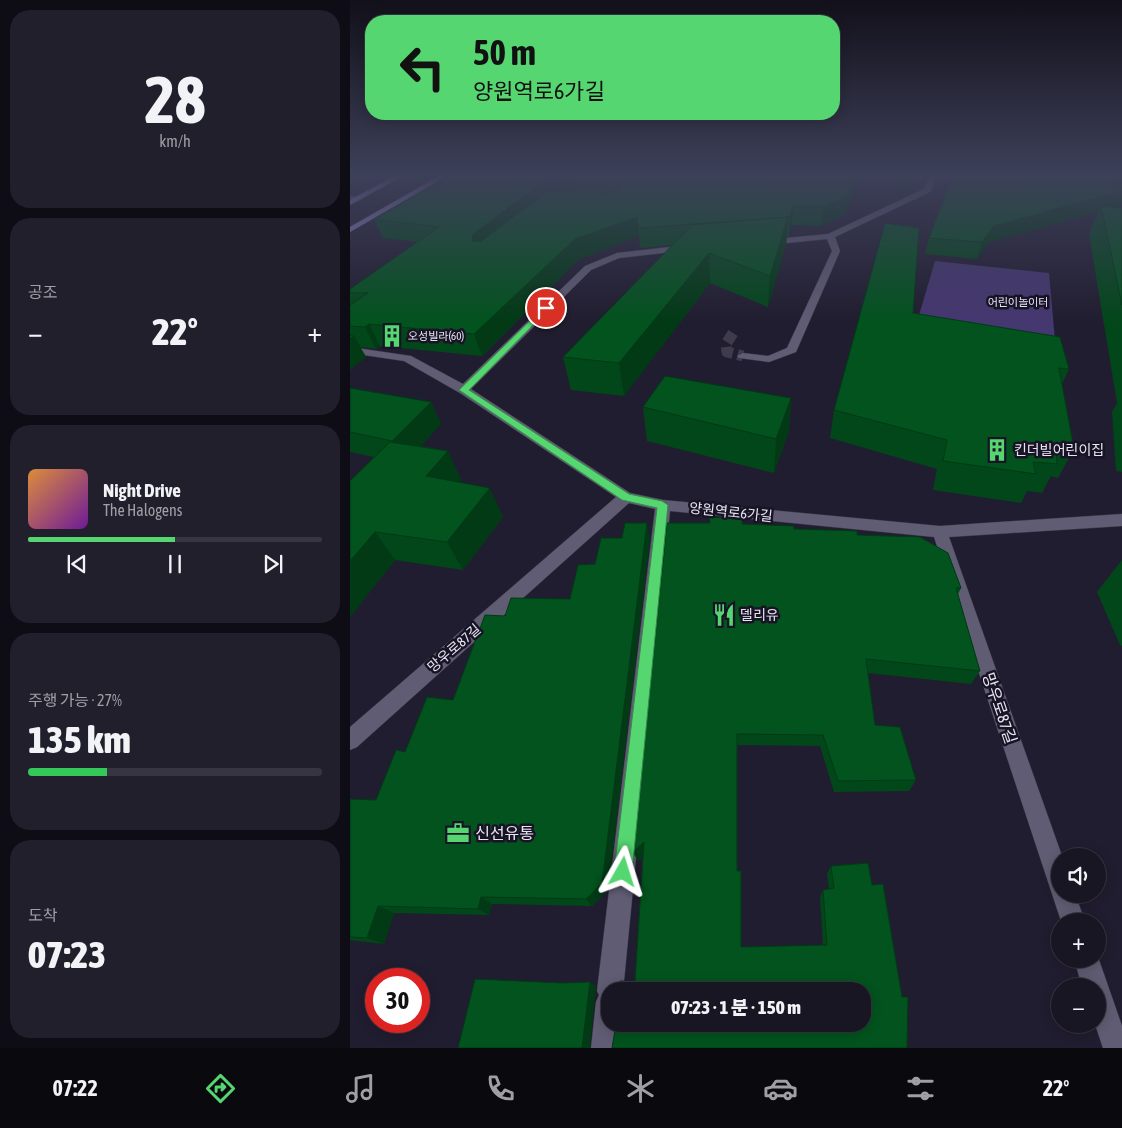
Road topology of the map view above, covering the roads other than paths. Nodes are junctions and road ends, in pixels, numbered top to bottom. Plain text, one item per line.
1 (853, 225) edge
2 (830, 236) junction
3 (758, 242) edge
4 (698, 248) edge
5 (350, 350) edge
6 (743, 356) tunnel mouth
7 (464, 390) junction
8 (626, 497) junction
9 (662, 505) junction
10 (1122, 520) edge
11 (940, 532) junction
12 (350, 740) edge
13 (1051, 858) edge
14 (611, 982) edge
15 (1106, 1017) edge
16 (606, 1032) edge
17 (604, 1048) edge
18 (1116, 1048) edge

1 - 2 street
2 - 3 street
2 - 6 street
4 - 7 street
5 - 7 street, 양원역로6가길
7 - 8 street, 양원역로6가길
8 - 9 street, 양원역로6가길
8 - 12 street, 망우로87길
9 - 11 street, 양원역로6가길
9 - 14 street
10 - 11 street, 양원역로6가길
11 - 13 street, 망우로87길
15 - 18 street
16 - 17 street

